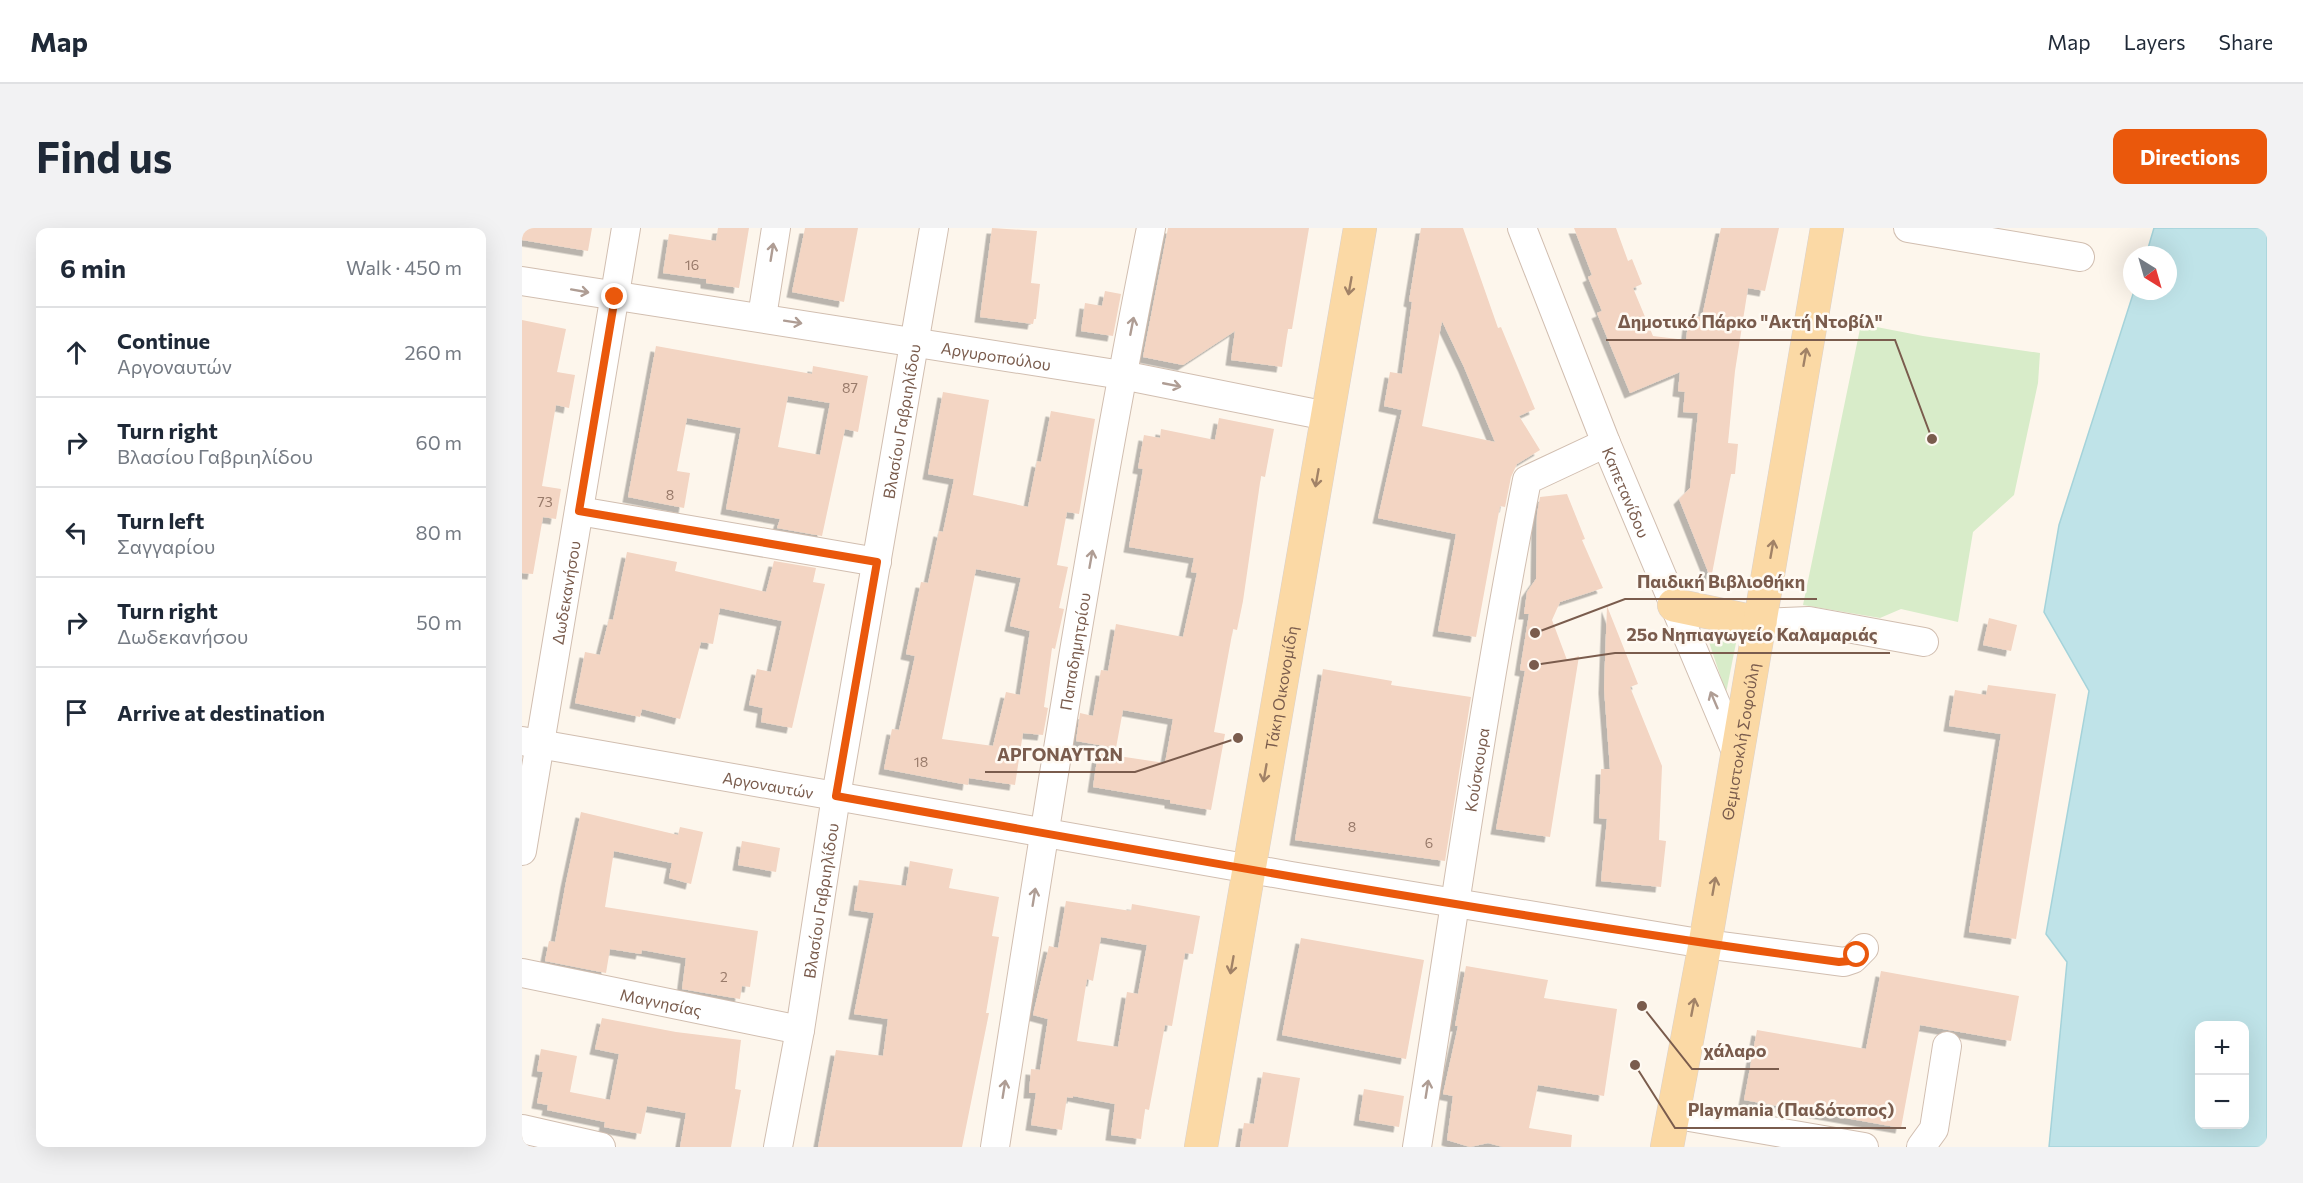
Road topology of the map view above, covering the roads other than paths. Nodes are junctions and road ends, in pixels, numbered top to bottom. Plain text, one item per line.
1 (626, 228) edge
2 (776, 228) edge
3 (934, 228) edge
4 (1151, 228) edge
5 (1360, 228) edge
6 (1522, 228) edge
7 (1827, 228) edge
8 (1908, 228) edge
9 (2080, 257) dead end
10 (522, 281) edge
11 (615, 297) junction
12 (762, 317) junction
13 (916, 341) junction
14 (1122, 375) junction
15 (1328, 416) junction
16 (1606, 442) junction
17 (579, 511) junction
18 (877, 562) junction
19 (1674, 605) junction
20 (1760, 623) junction
21 (1924, 642) dead end
22 (531, 743) edge
23 (1737, 754) junction
24 (836, 796) junction
25 (1044, 833) junction
26 (522, 851) edge
27 (1249, 868) junction
28 (1456, 903) junction
29 (1705, 944) junction
30 (1864, 948) dead end
31 (522, 973) edge
32 (800, 1030) junction
33 (1947, 1046) dead end
34 (1672, 1114) junction
35 (522, 1129) edge
36 (1836, 1144) edge
37 (601, 1147) edge
38 (778, 1147) edge
39 (995, 1147) edge
40 (1201, 1147) edge
41 (1417, 1147) edge
42 (1667, 1147) edge
43 (1864, 1147) edge
44 (1921, 1147) edge

1 - 11 street, Δωδεκανήσου
12 -> 2 street
3 - 13 street, Βλασίου Γαβριηλίδου
14 -> 4 street, Παπαδημητρίου
5 -> 15 main road, Τάκη Οικονομίδη
6 - 16 street, Καπετανίδου
20 -> 7 main road, Θεμιστοκλή Σοφούλη
8 - 9 street
10 -> 11 street, Αργυροπούλου
11 - 12 street, Αργυροπούλου
11 - 17 street, Δωδεκανήσου
12 -> 13 street, Αργυροπούλου
13 - 14 street, Αργυροπούλου
13 - 18 street, Βλασίου Γαβριηλίδου
14 -> 15 street, Αργυροπούλου
25 -> 14 street, Παπαδημητρίου
15 -> 27 main road, Τάκη Οικονομίδη
16 - 19 street, Καπετανίδου
16 - 28 street, Κούσκουρα
17 - 18 street
17 - 22 street, Δωδεκανήσου
18 - 24 street, Βλασίου Γαβριηλίδου
19 - 20 main road
23 -> 19 street, Καπετανίδου
20 - 21 street
20 - 23 main road, Θεμιστοκλή Σοφούλη
22 - 24 street, Αργοναυτών
22 - 26 street, Δωδεκανήσου
29 -> 23 main road, Θεμιστοκλή Σοφούλη
24 - 25 street, Αργοναυτών
24 - 32 street, Βλασίου Γαβριηλίδου
25 - 27 street, Αργοναυτών
39 -> 25 street, Παπαδημητρίου
27 - 28 street, Αργοναυτών
27 -> 40 main road, Τάκη Οικονομίδη
28 - 29 street, Αργοναυτών
41 -> 28 street, Κούσκουρα
29 - 30 street, Αργοναυτών
34 -> 29 main road, Θεμιστοκλή Σοφούλη
31 - 32 street, Μαγνησίας
32 - 38 street, Βλασίου Γαβριηλίδου
33 - 44 street
34 - 36 street
34 - 42 main road, Θεμιστοκλή Σοφούλη
35 - 37 street
36 - 43 street

